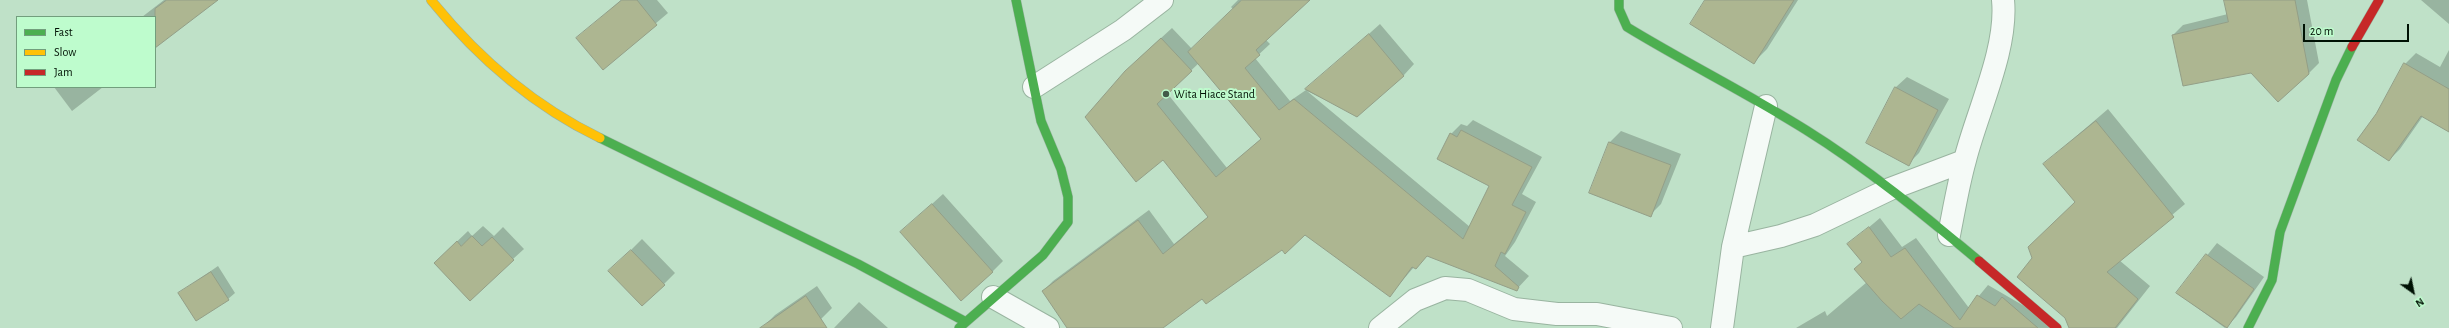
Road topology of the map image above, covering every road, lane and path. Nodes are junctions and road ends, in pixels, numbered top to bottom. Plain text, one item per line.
1 (431, 0) edge
2 (1016, 0) edge
3 (1162, 0) edge
4 (1618, 0) edge
5 (2004, 0) edge
6 (2379, 0) edge
7 (1034, 87) junction
8 (1766, 106) junction
9 (1964, 161) junction
10 (1890, 189) junction
11 (1949, 236) junction
12 (1733, 247) junction
13 (993, 298) junction
14 (962, 325) edge
15 (1048, 328) edge
16 (1380, 328) edge
17 (1671, 328) edge
18 (1722, 328) edge
19 (2057, 328) edge
20 (2248, 328) edge

1 - 14 street
2 - 7 street
3 - 7 street
4 - 8 street
5 - 9 street
6 - 20 street
7 - 13 street
8 - 10 street
8 - 12 street
9 - 10 street
9 - 11 street
10 - 11 street
10 - 12 street
11 - 19 street
12 - 18 street
13 - 14 street
13 - 15 street
16 - 17 street

